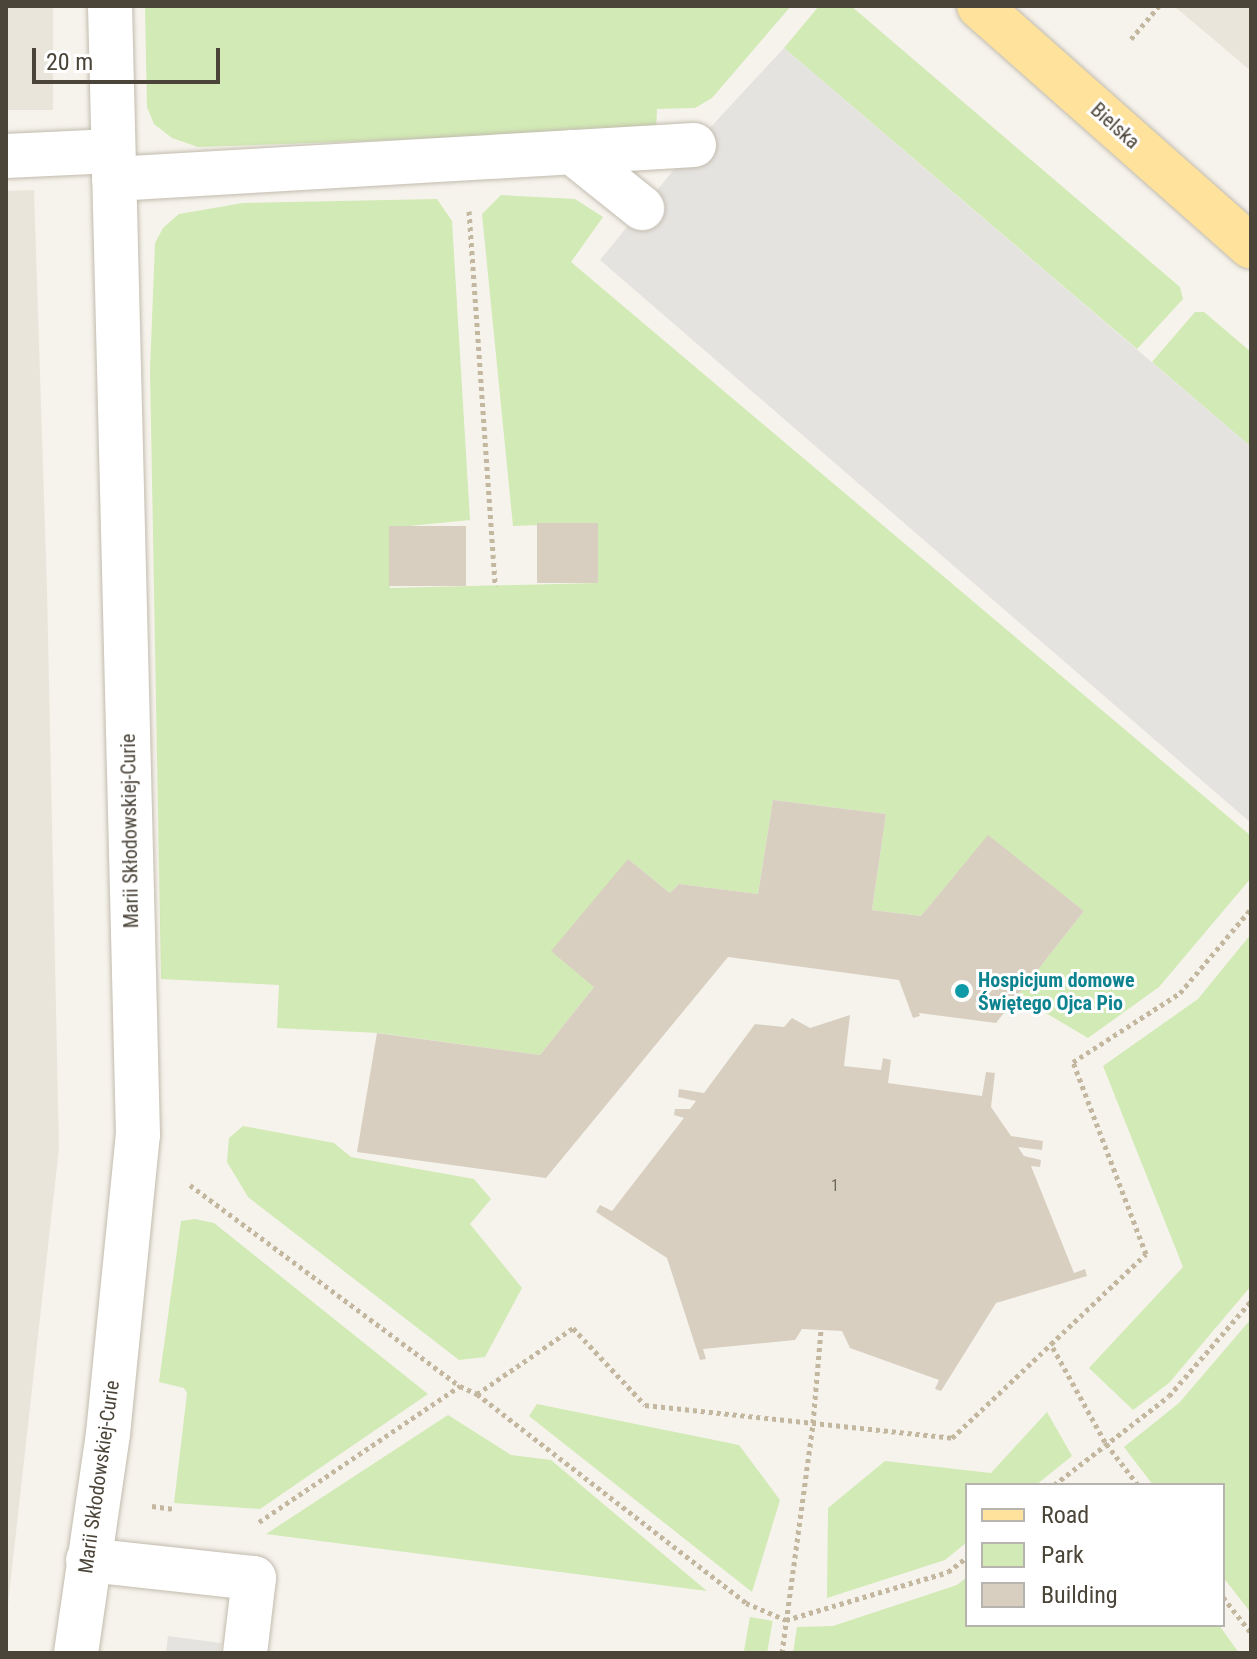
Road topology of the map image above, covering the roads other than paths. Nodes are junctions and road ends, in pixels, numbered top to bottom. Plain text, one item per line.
1 (110, 6) edge
2 (979, 6) edge
3 (694, 145) dead end
4 (572, 152) junction
5 (6, 156) edge
6 (113, 165) junction
7 (642, 208) dead end
8 (1251, 247) edge
9 (88, 1560) junction
10 (76, 1653) edge
11 (245, 1653) edge

1 - 6 street, Marii Skłodowskiej-Curie
2 - 8 main road, Bielska
3 - 4 street
4 - 6 street
4 - 7 street
5 - 6 street
6 - 9 street, Marii Skłodowskiej-Curie
9 - 10 street, Marii Skłodowskiej-Curie
9 - 11 street

